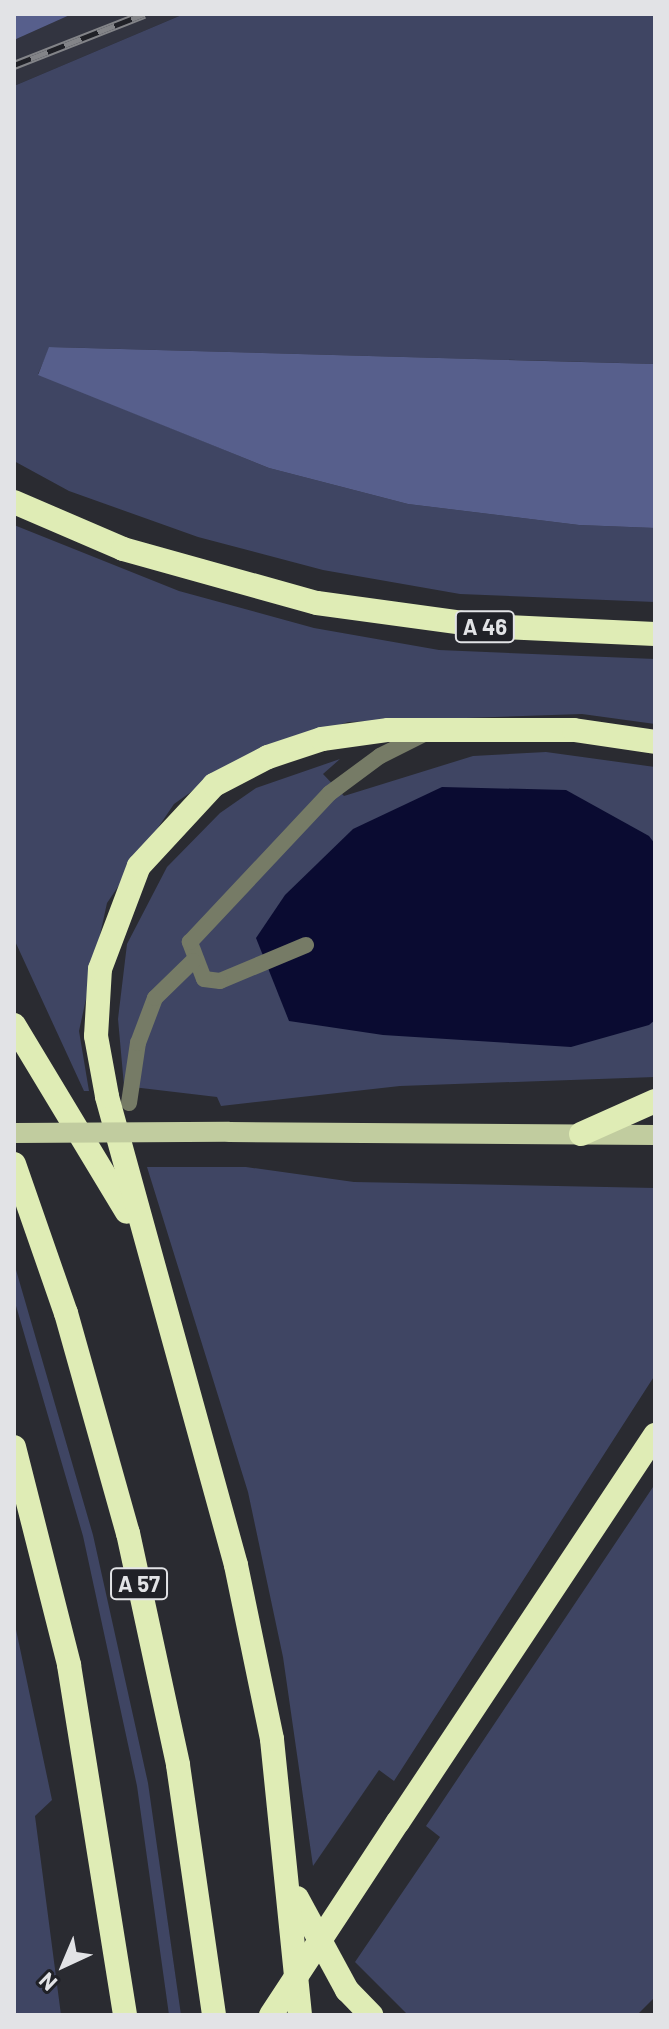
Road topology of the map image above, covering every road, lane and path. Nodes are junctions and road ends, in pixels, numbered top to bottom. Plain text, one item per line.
1 (14, 502) edge
2 (655, 634) edge
3 (437, 728) junction
4 (655, 742) edge
5 (306, 945) dead end
6 (193, 961) junction
7 (14, 1025) edge
8 (655, 1101) edge
9 (129, 1103) dead end
10 (14, 1133) edge
11 (581, 1134) junction
12 (655, 1135) edge
13 (14, 1164) edge
14 (147, 1249) junction
15 (655, 1435) edge
16 (14, 1447) edge
17 (292, 1889) junction
18 (125, 2015) edge
19 (214, 2015) edge
20 (271, 2015) edge
21 (300, 2015) edge
22 (371, 2015) edge

1 - 2 highway, A 46
3 - 4 highway
3 - 6 lane
3 - 14 highway
5 - 6 lane
6 - 9 lane
7 - 14 highway
8 - 11 highway
10 - 11 main road, bridge
11 - 12 main road
13 - 19 highway, A 57
14 - 17 highway
15 - 20 highway, bridge
16 - 18 highway
17 - 21 highway
17 - 22 highway

